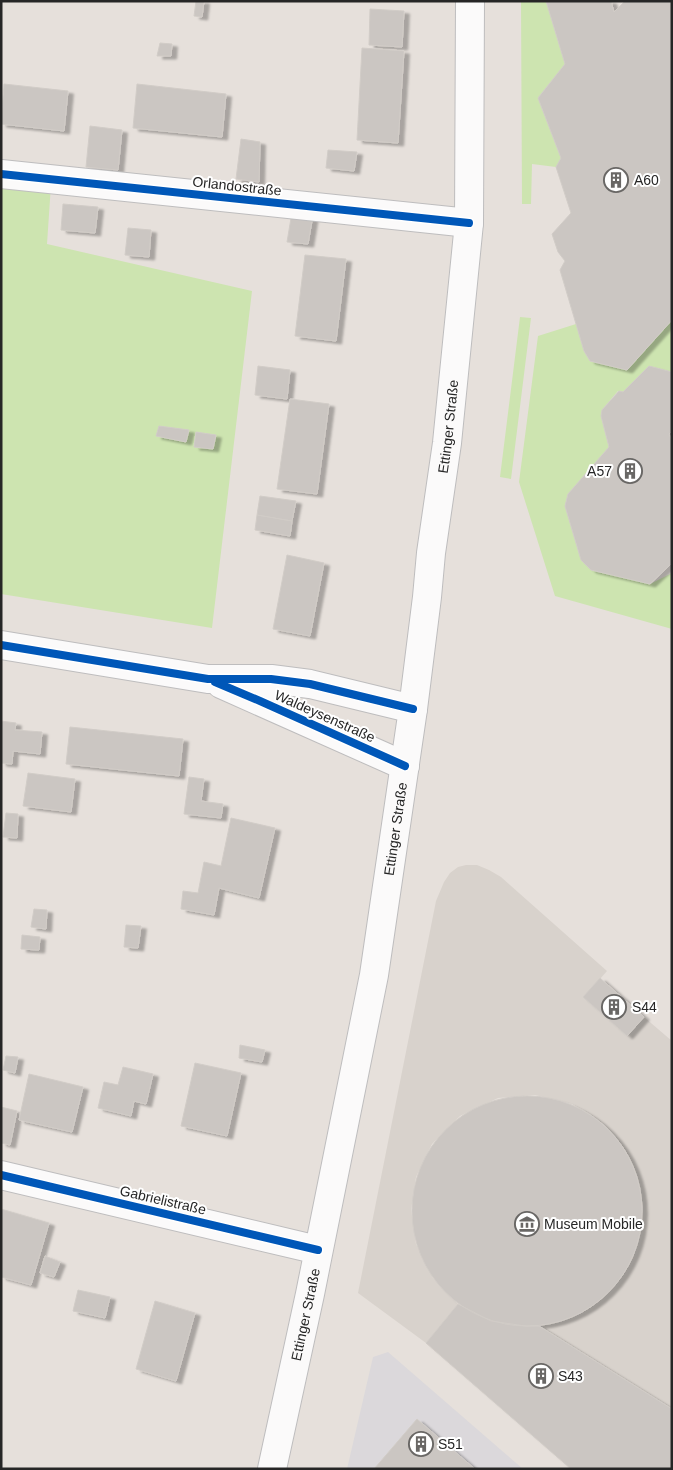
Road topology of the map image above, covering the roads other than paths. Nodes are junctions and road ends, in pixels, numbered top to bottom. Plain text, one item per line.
1 (470, 1) edge
2 (1, 174) edge
3 (469, 223) junction
4 (1, 645) edge
5 (208, 679) junction
6 (413, 709) junction
7 (405, 766) junction
8 (1, 1175) edge
9 (318, 1250) junction
10 (272, 1469) edge

1 - 3 main road, Ettinger Straße
2 - 3 main road, Orlandostraße
3 - 6 main road, Ettinger Straße
4 - 5 main road, Waldeysenstraße
5 - 6 main road, Waldeysenstraße
5 - 7 main road, Waldeysenstraße
6 - 7 main road, Ettinger Straße
7 - 9 main road, Ettinger Straße
8 - 9 main road, Gabrielistraße
9 - 10 main road, Ettinger Straße

